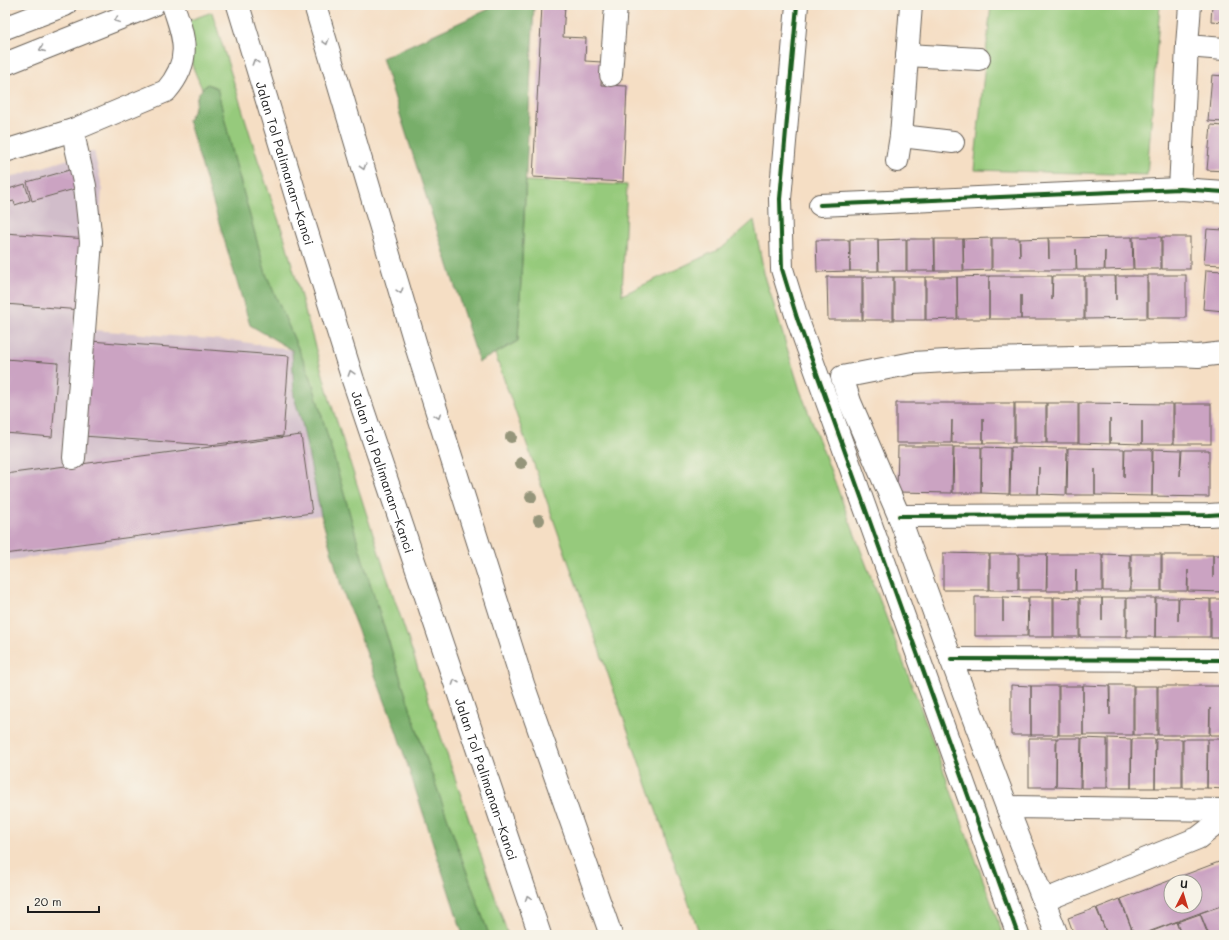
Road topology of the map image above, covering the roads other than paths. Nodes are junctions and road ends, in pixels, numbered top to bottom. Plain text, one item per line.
1 (65, 5) edge
2 (153, 5) edge
3 (173, 5) edge
4 (238, 5) edge
5 (314, 5) edge
6 (616, 5) edge
7 (797, 5) edge
8 (911, 5) edge
9 (1190, 5) edge
10 (5, 28) edge
11 (1187, 46) junction
12 (1224, 49) edge
13 (907, 55) junction
14 (979, 59) dead end
15 (5, 64) edge
16 (611, 75) dead end
17 (901, 136) junction
18 (74, 138) junction
19 (953, 142) dead end
20 (5, 152) edge
21 (897, 161) dead end
22 (1180, 189) junction
23 (1224, 192) edge
24 (820, 205) dead end
25 (1224, 353) edge
26 (74, 458) dead end
27 (1224, 514) edge
28 (899, 516) junction
29 (951, 659) junction
30 (1224, 660) edge
31 (1007, 807) junction
32 (1224, 810) edge
33 (1224, 818) edge
34 (1043, 901) junction
35 (540, 935) edge
36 (611, 935) edge
37 (1018, 935) edge
38 (1057, 935) edge

1 - 10 main road
2 -> 15 main road
3 - 18 main road
35 -> 4 main road, Jalan Tol Palimanan–Kanci
5 -> 36 main road
6 - 16 main road
7 - 37 main road
8 - 13 main road
9 - 11 main road
11 - 12 main road
11 - 22 main road
13 - 14 main road
13 - 17 main road
17 - 19 main road
17 - 21 main road
18 - 20 main road
18 - 26 main road
22 - 23 main road
22 - 24 main road
25 - 28 main road
27 - 28 main road
28 - 29 main road
29 - 30 main road
29 - 31 main road
31 - 32 main road
31 - 34 main road
33 - 34 main road
34 - 38 main road

